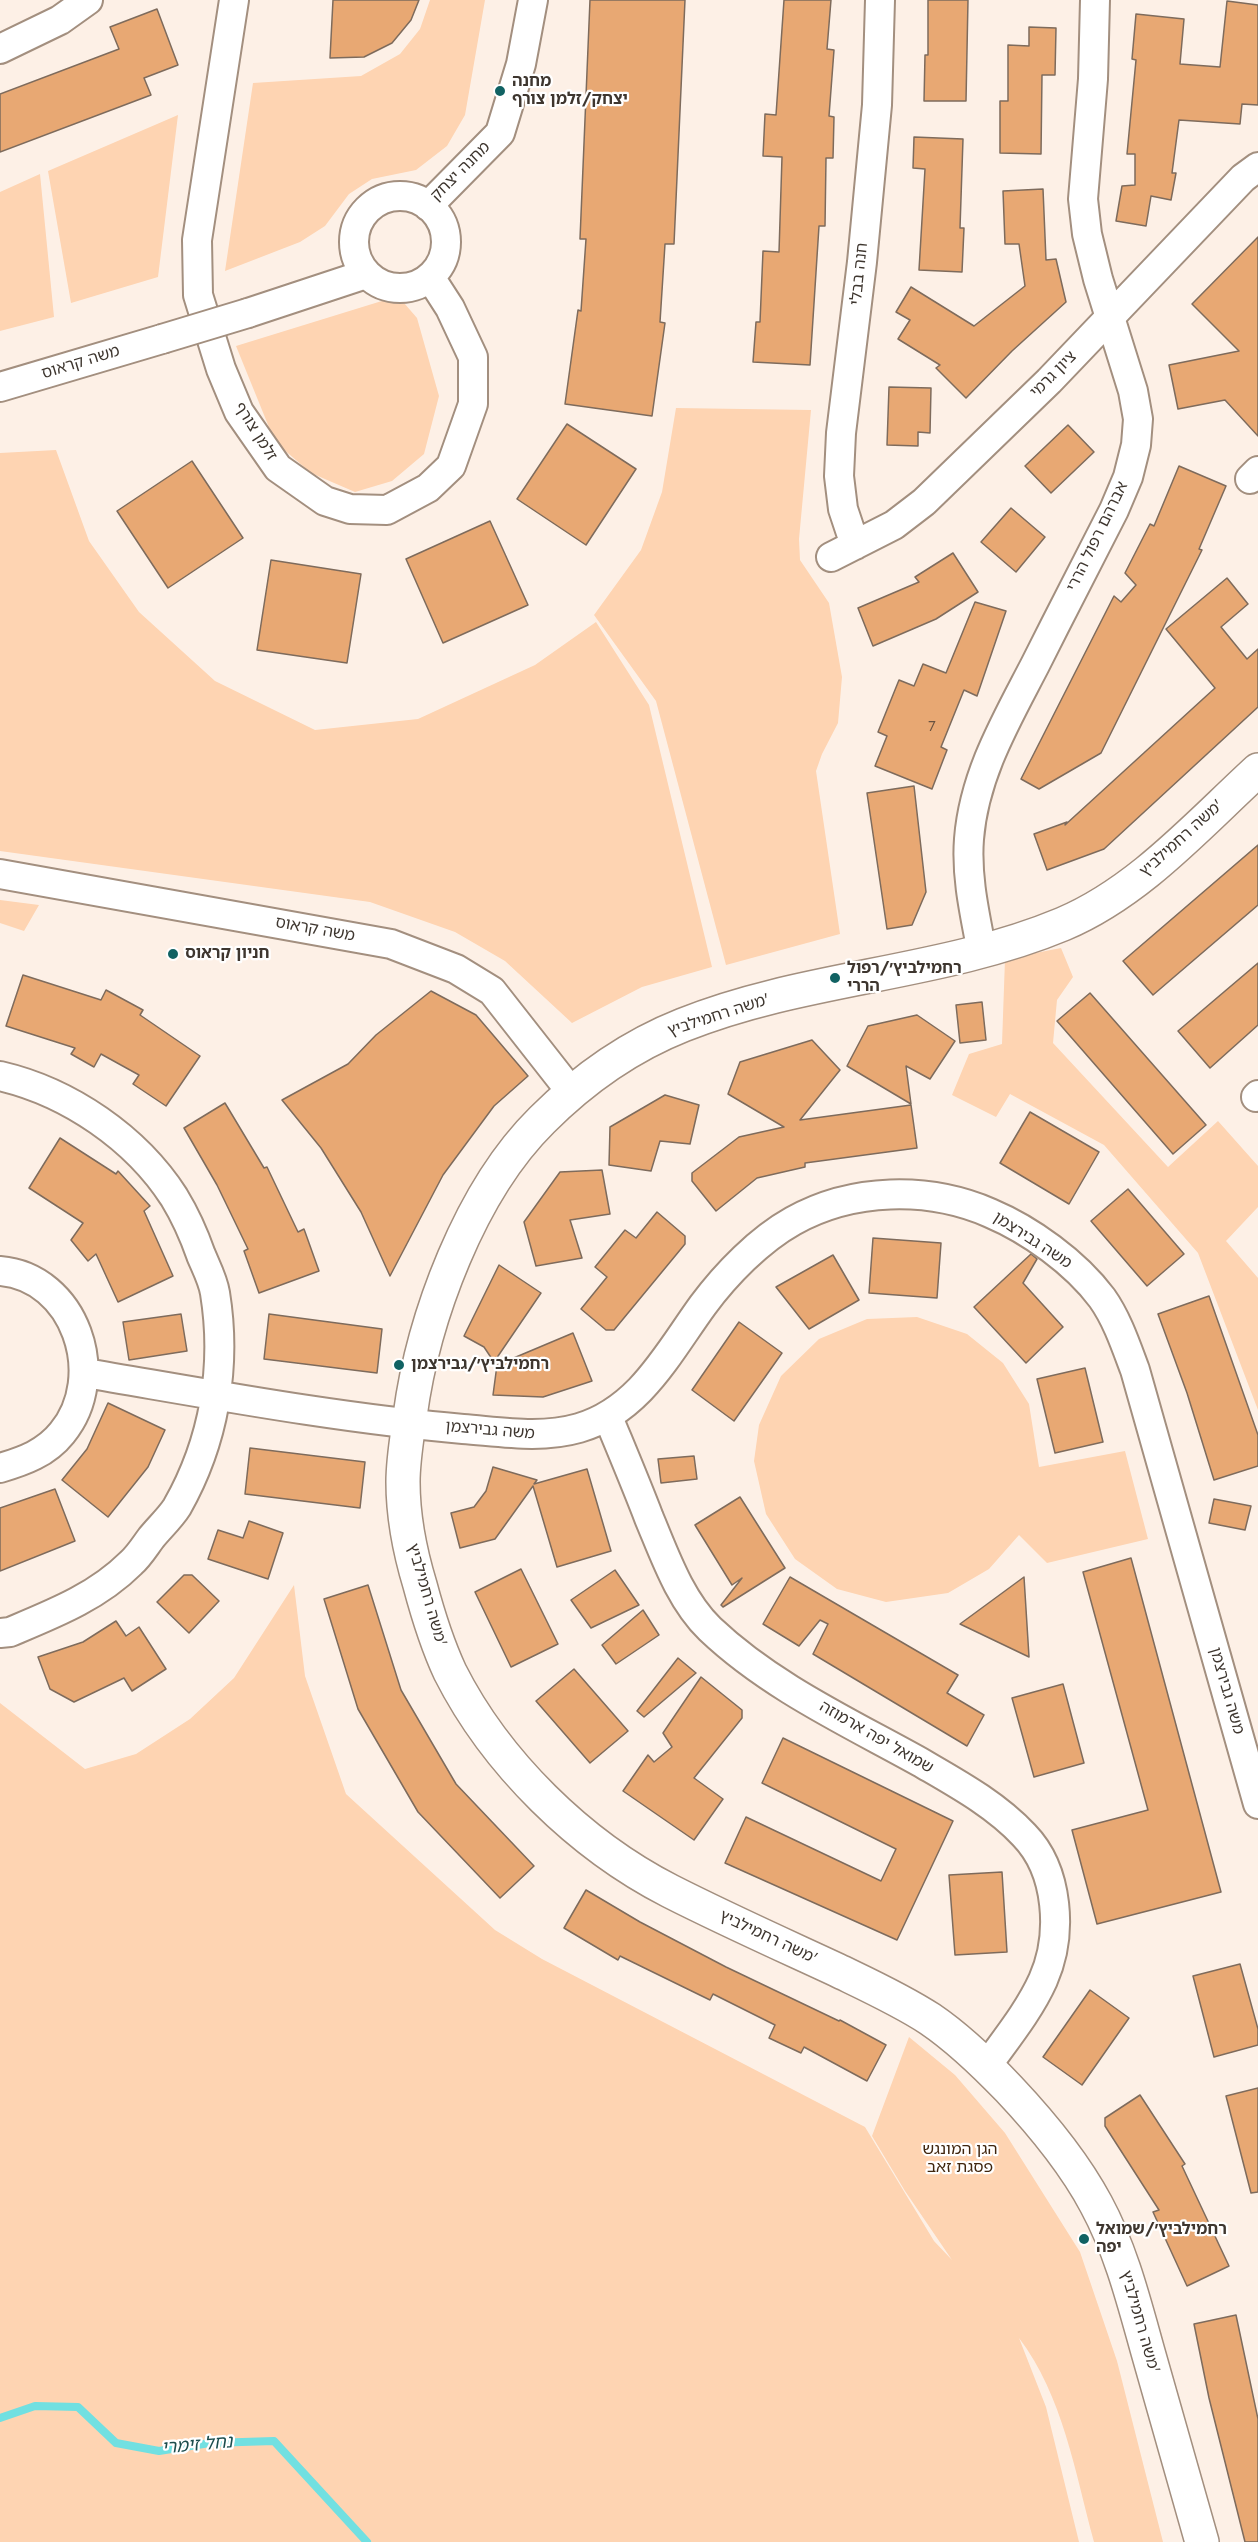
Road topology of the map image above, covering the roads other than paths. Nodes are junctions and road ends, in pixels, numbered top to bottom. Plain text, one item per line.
1 (88, 0) edge
2 (234, 0) edge
3 (533, 0) edge
4 (880, 0) edge
5 (1095, 0) edge
6 (0, 49) edge
7 (1258, 167) edge
8 (428, 206) junction
9 (366, 274) junction
10 (430, 277) junction
11 (1111, 317) junction
12 (0, 387) edge
13 (843, 551) joint
14 (1258, 770) edge
15 (0, 874) edge
16 (982, 952) junction
17 (0, 1076) edge
18 (572, 1093) junction
19 (0, 1271) edge
20 (85, 1373) junction
21 (217, 1395) junction
22 (608, 1417) junction
23 (409, 1424) junction
24 (0, 1468) edge
25 (0, 1633) edge
26 (1258, 1804) edge
27 (986, 2067) junction
28 (1202, 2542) edge

1 - 6 street
2 - 10 street, זלמן צורף
3 - 8 street, מחנה יצחק
4 - 13 street, חנה בבלי
5 - 11 street, אברהם רפול הררי
7 - 11 street, ציון גרמי
8 - 9 street
8 - 10 street
9 - 10 street
9 - 12 street, משה קראוס, bridge
11 - 13 street, ציון גרמי
11 - 16 street, אברהם רפול הררי
14 - 16 street, משה רחמילביץ'
15 - 18 street, משה קראוס
16 - 18 street, משה רחמילביץ'
17 - 21 street
18 - 23 street, משה רחמילביץ'
19 - 20 street
20 - 21 street, משה גבירצמן
20 - 24 street
21 - 23 street, משה גבירצמן
21 - 25 street
22 - 23 street, משה גבירצמן
22 - 26 street, משה גבירצמן
22 - 27 street, שמואל יפה ארמוזה
23 - 27 street, משה רחמילביץ'
27 - 28 street, משה רחמילביץ'

